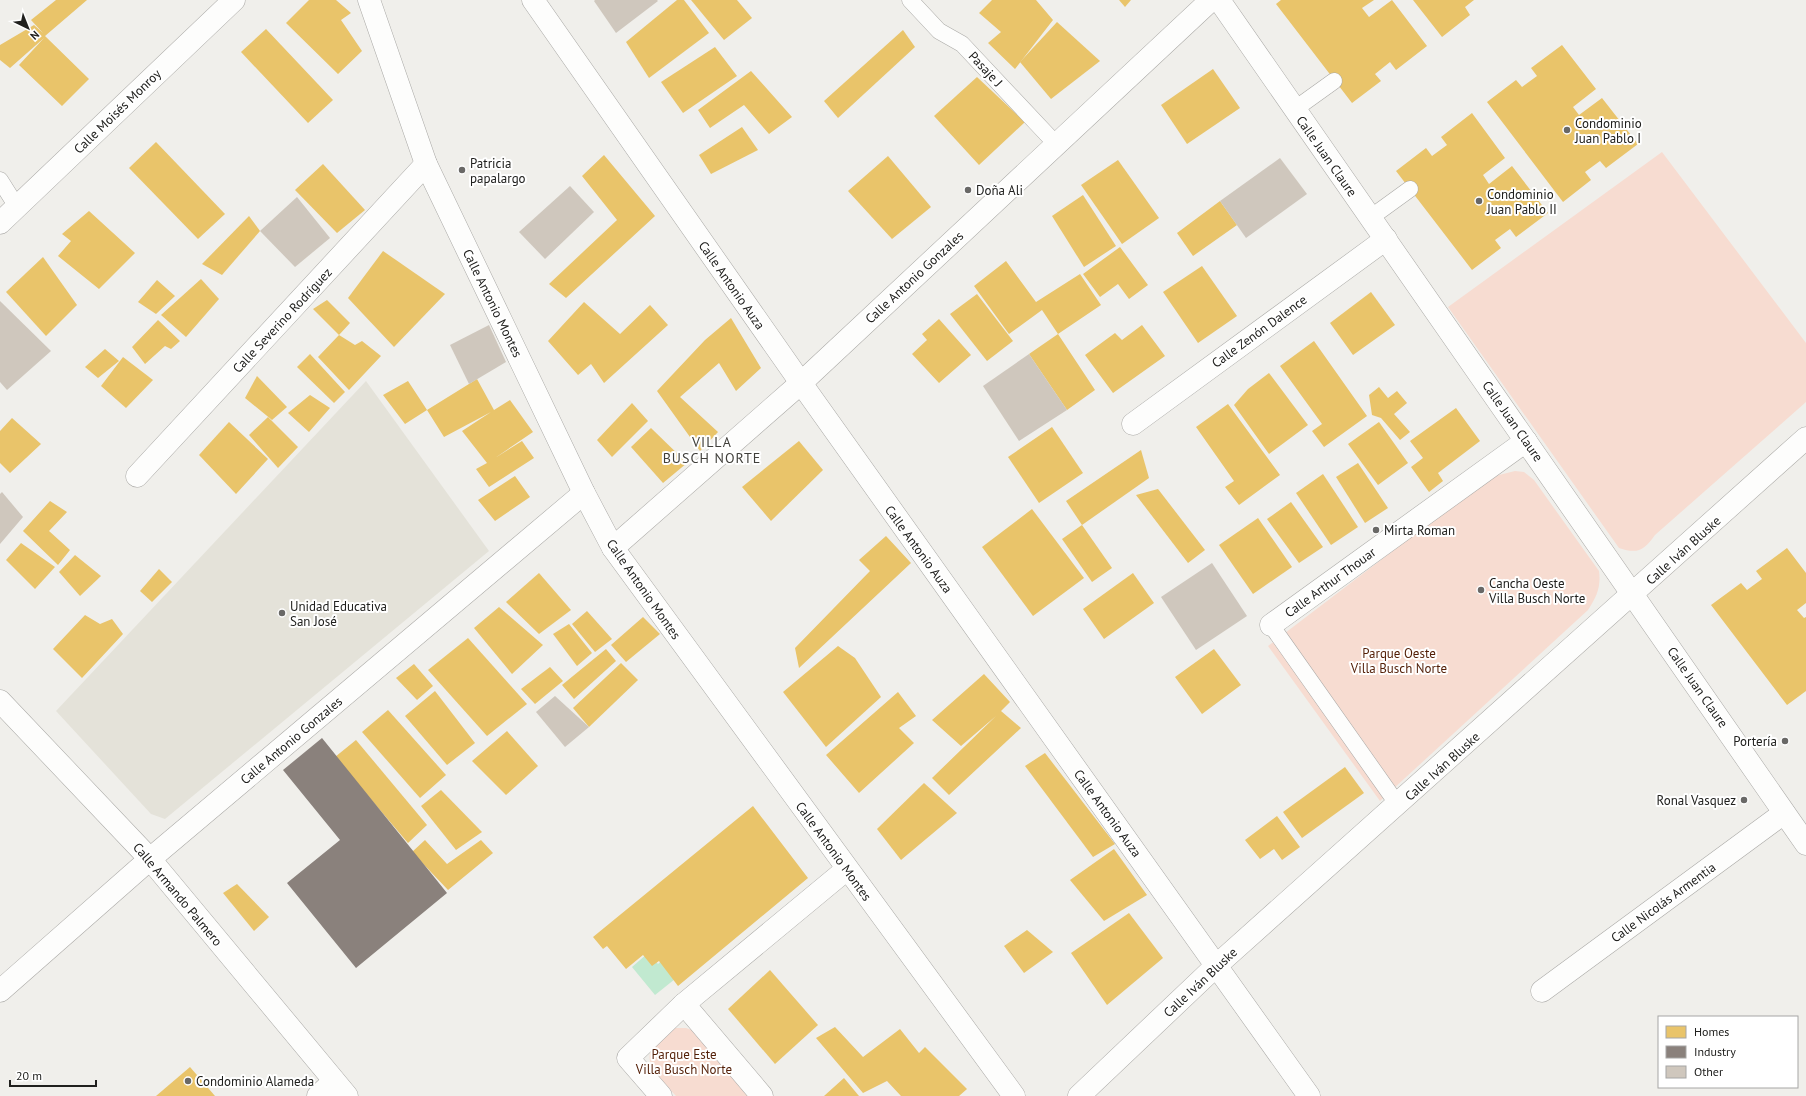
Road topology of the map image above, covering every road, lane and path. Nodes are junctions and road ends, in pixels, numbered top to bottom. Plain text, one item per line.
1 (234, 0) edge
2 (369, 0) edge
3 (533, 0) edge
4 (910, 0) edge
5 (1211, 0) edge
6 (1218, 0) edge
7 (1334, 81) dead end
8 (1295, 109) junction
9 (1056, 144) junction
10 (426, 164) junction
11 (0, 180) edge
12 (1410, 189) dead end
13 (17, 207) junction
14 (1370, 218) junction
15 (0, 223) edge
16 (1386, 239) junction
17 (801, 383) junction
18 (1133, 424) dead end
19 (1806, 438) edge
20 (1526, 441) junction
21 (137, 476) dead end
22 (584, 493) junction
23 (613, 548) junction
24 (1634, 594) junction
25 (1271, 625) joint
26 (0, 702) edge
27 (1398, 805) junction
28 (1784, 813) junction
29 (1806, 844) edge
30 (150, 859) junction
31 (847, 869) junction
32 (1217, 966) junction
33 (0, 991) edge
34 (1542, 991) dead end
35 (684, 1004) junction
36 (341, 1088) edge
37 (318, 1096) edge
38 (661, 1096) edge
39 (762, 1096) edge
40 (1014, 1096) edge
41 (1079, 1096) edge
42 (1309, 1096) edge

1 - 13 street, Calle Moisés Monroy
2 - 10 street, Calle Antonio Montes
3 - 17 street, Calle Antonio Auza
4 - 9 lane, Pasaje J
5 - 9 street, Calle Antonio Gonzales
6 - 8 street, Calle Juan Claure
7 - 8 lane
8 - 14 street, Calle Juan Claure
9 - 17 street, Calle Antonio Gonzales
10 - 21 street, Calle Severino Rodríguez
10 - 22 street, Calle Antonio Montes
11 - 13 lane
12 - 14 lane
13 - 15 street, Calle Moisés Monroy
14 - 16 street, Calle Juan Claure
16 - 18 street, Calle Zenón Dalence
16 - 20 street, Calle Juan Claure
17 - 23 street, Calle Antonio Gonzales
17 - 32 street, Calle Antonio Auza
19 - 24 street, Calle Iván Bluske
20 - 24 street, Calle Juan Claure
20 - 25 street, Calle Arthur Thouar
22 - 23 street, Calle Antonio Montes
22 - 30 street, Calle Antonio Gonzales
23 - 31 street, Calle Antonio Montes
24 - 27 street, Calle Iván Bluske
24 - 28 street, Calle Juan Claure
25 - 27 lane
26 - 30 street, Calle Armando Palmero
27 - 32 street, Calle Iván Bluske
28 - 29 street, Calle Juan Claure
28 - 34 street, Calle Nicolás Armentia
30 - 33 street, Calle Antonio Gonzales
30 - 36 street, Calle Armando Palmero
31 - 35 street
31 - 40 street, Calle Antonio Montes
32 - 41 street, Calle Iván Bluske
32 - 42 street, Calle Antonio Auza
35 - 38 street
35 - 39 street
36 - 37 street

